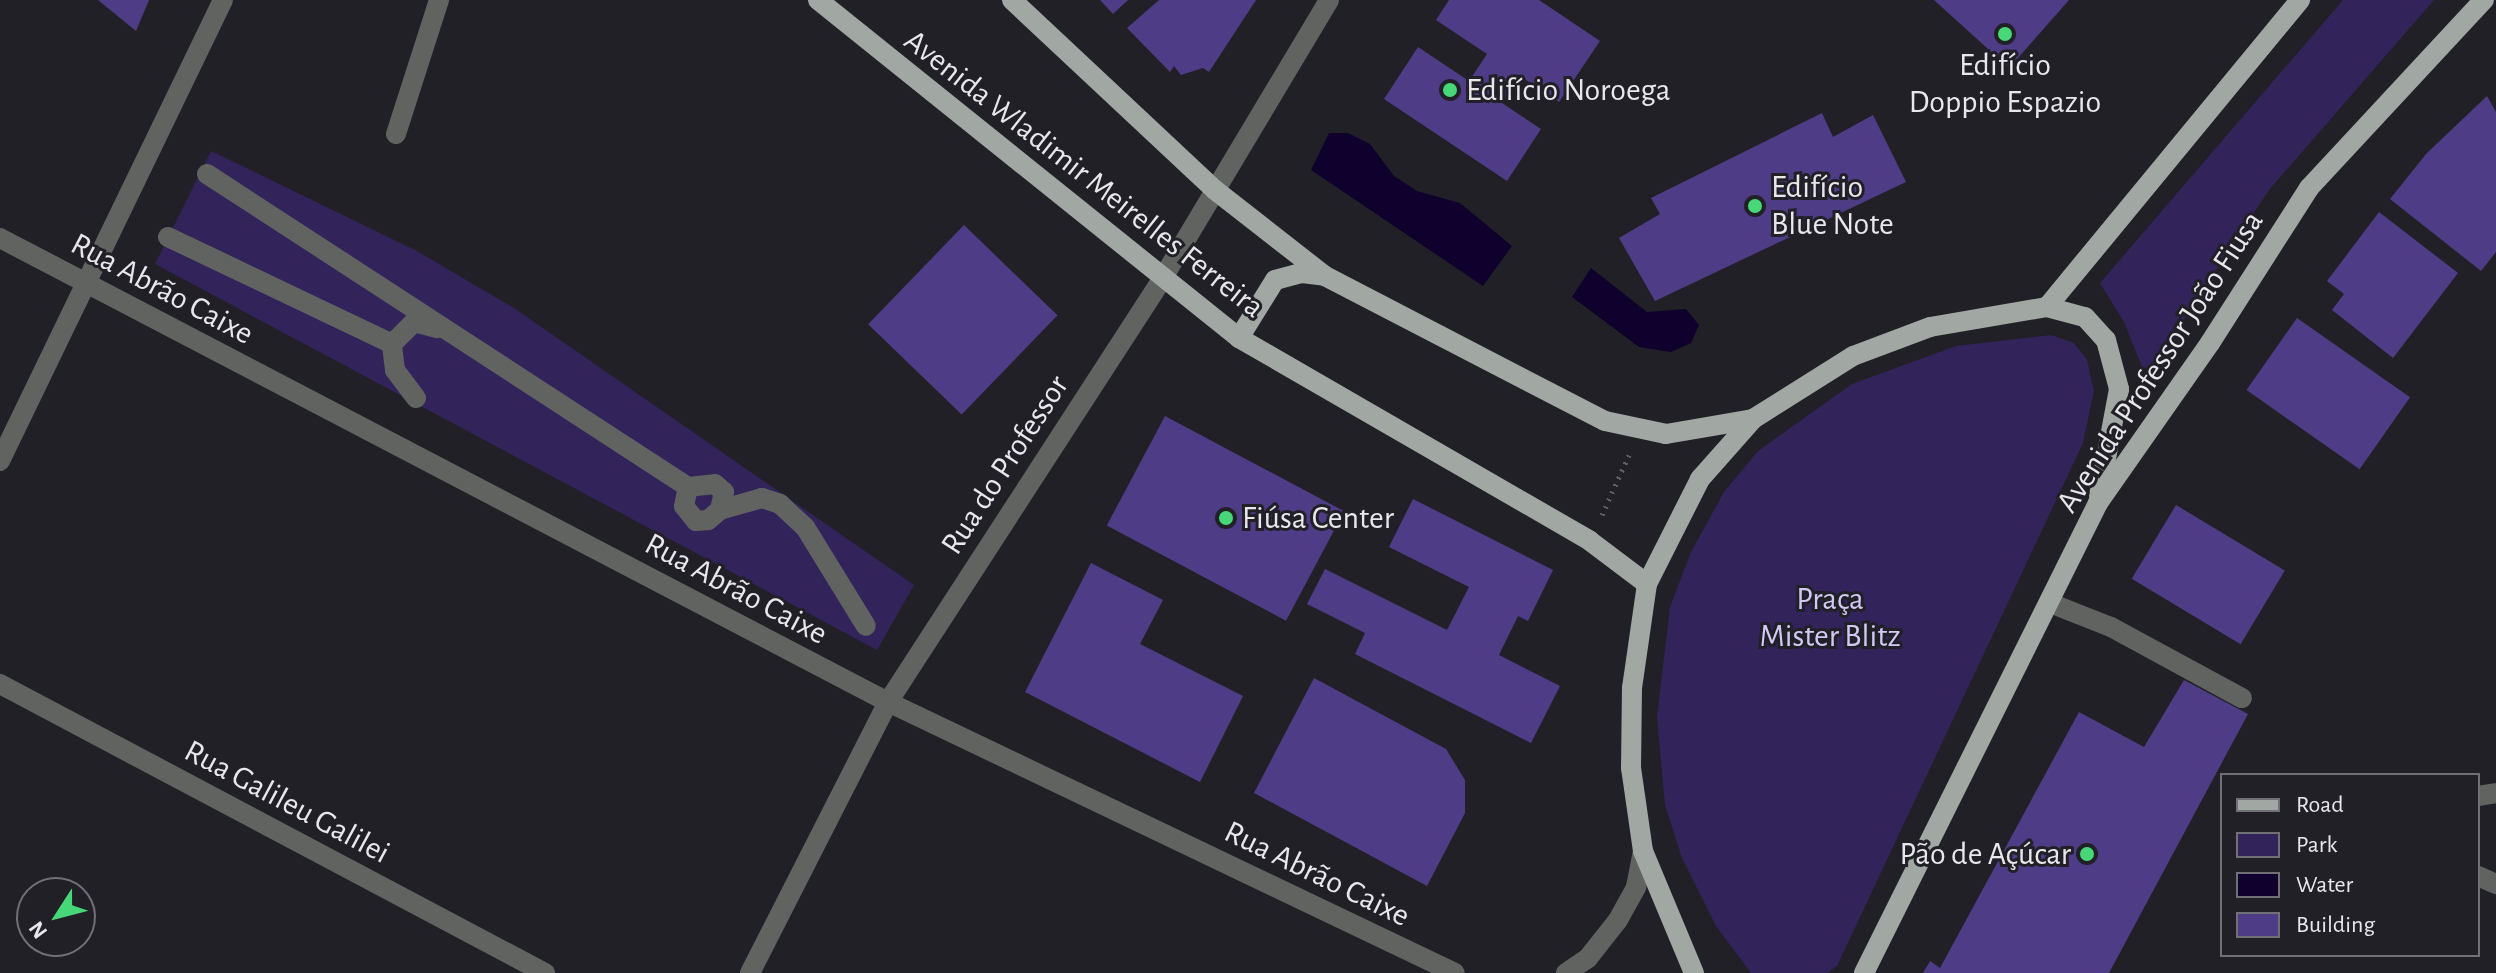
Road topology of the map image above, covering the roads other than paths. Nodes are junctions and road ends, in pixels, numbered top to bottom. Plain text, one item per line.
1 (223, 0) edge
2 (439, 0) edge
3 (818, 0) edge
4 (1012, 0) edge
5 (1329, 0) edge
6 (2300, 0) edge
7 (2484, 0) edge
8 (396, 134) dead end
9 (207, 174) dead end
10 (1215, 190) junction
11 (168, 237) dead end
12 (0, 238) edge
13 (1325, 276) junction
14 (1161, 281) junction
15 (88, 284) junction
16 (2047, 307) junction
17 (448, 331) junction
18 (1239, 338) junction
19 (392, 344) junction
20 (416, 398) dead end
21 (1753, 419) junction
22 (0, 461) edge
23 (2098, 503) junction
24 (1647, 584) junction
25 (2050, 603) junction
26 (866, 626) dead end
27 (0, 684) edge
28 (2242, 698) dead end
29 (888, 702) junction
30 (1643, 851) junction
31 (1698, 970) edge
32 (545, 973) edge
33 (750, 973) edge
34 (1455, 973) edge
35 (1566, 973) edge
36 (1864, 973) edge

1 - 15 street
2 - 8 street
3 - 14 main road, Avenida Wladimir Meirelles Ferreira
4 - 10 main road
5 - 10 street, Rua do Professor
6 - 16 main road
7 - 23 main road, Avenida Professor João Fiusa
9 - 17 street
10 - 13 main road
10 - 14 street, Rua do Professor
11 - 19 street
12 - 15 street, Rua Abrão Caixe
13 - 18 main road
13 - 21 main road
14 - 18 main road, Avenida Wladimir Meirelles Ferreira
14 - 29 street, Rua do Professor
15 - 22 street
15 - 29 street, Rua Abrão Caixe
16 - 21 main road
16 - 23 main road
17 - 19 street
17 - 26 street
18 - 24 main road, Avenida Wladimir Meirelles Ferreira
19 - 20 street
21 - 24 main road
23 - 25 main road, Avenida Professor João Fiusa
24 - 30 main road
25 - 28 street
25 - 36 main road, Avenida Professor João Fiusa
27 - 32 street, Rua Galileu Galilei
29 - 33 street, Rua do Professor
29 - 34 street, Rua Abrão Caixe
30 - 31 main road
30 - 35 street

